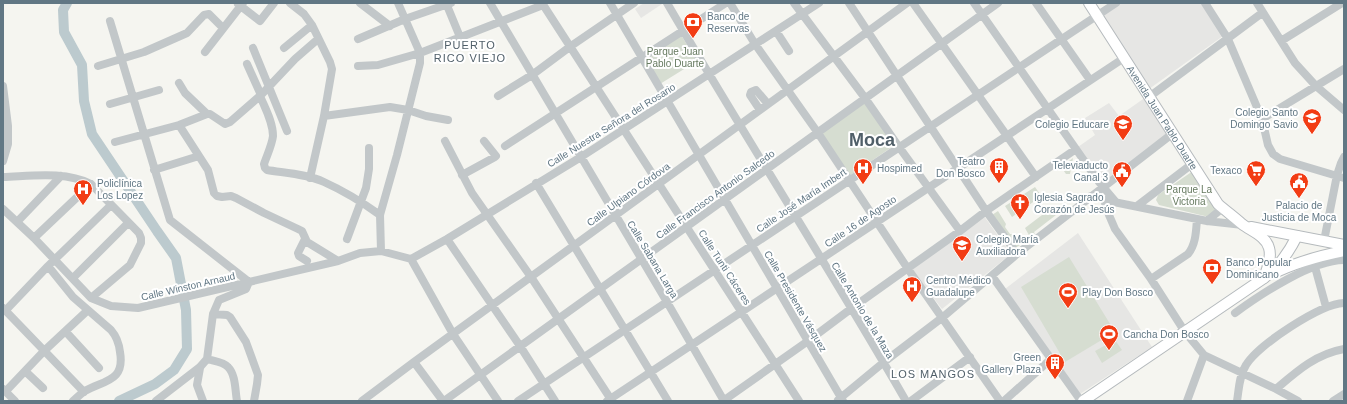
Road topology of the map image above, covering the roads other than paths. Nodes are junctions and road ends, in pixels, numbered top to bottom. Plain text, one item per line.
1 (274, 3) edge
2 (290, 3) edge
3 (360, 3) edge
4 (398, 3) edge
5 (490, 3) edge
6 (610, 3) edge
7 (634, 3) edge
8 (667, 3) edge
9 (726, 3) edge
10 (730, 3) edge
11 (794, 3) edge
12 (819, 3) edge
13 (850, 3) edge
14 (907, 3) edge
15 (913, 3) edge
16 (974, 3) edge
17 (998, 3) edge
18 (1036, 3) edge
19 (1089, 3) edge
20 (1116, 3) edge
21 (1205, 3) edge
22 (1256, 3) edge
23 (1342, 3) edge
24 (240, 4) edge
25 (448, 4) edge
26 (543, 4) edge
27 (1262, 13) junction
28 (617, 14) junction
29 (802, 14) junction
30 (982, 14) junction
31 (1097, 15) junction
32 (405, 20) junction
33 (110, 21) dead end
34 (501, 22) junction
35 (312, 25) junction
36 (390, 26) junction
37 (223, 28) junction
38 (683, 31) junction
39 (776, 31) junction
40 (868, 31) junction
41 (460, 37) junction
42 (318, 39) junction
43 (358, 39) dead end
44 (1061, 39) junction
45 (1228, 39) junction
46 (1281, 41) junction
47 (756, 44) junction
48 (942, 44) junction
49 (571, 46) junction
50 (253, 48) dead end
51 (284, 48) dead end
52 (789, 51) dead end
53 (205, 52) dead end
54 (420, 53) junction
55 (642, 57) junction
56 (833, 57) junction
57 (1124, 58) junction
58 (121, 60) junction
59 (247, 64) dead end
60 (98, 66) dead end
61 (358, 66) dead end
62 (1019, 67) junction
63 (1344, 69) edge
64 (708, 75) junction
65 (532, 76) junction
66 (897, 76) junction
67 (1090, 80) junction
68 (178, 83) dead end
69 (3, 86) edge
70 (597, 86) junction
71 (1316, 86) junction
72 (268, 88) junction
73 (158, 90) dead end
74 (788, 90) junction
75 (3, 91) edge
76 (978, 95) junction
77 (260, 96) junction
78 (498, 96) dead end
79 (1149, 97) junction
80 (132, 98) junction
81 (865, 98) junction
82 (668, 101) junction
83 (110, 104) dead end
84 (768, 104) junction
85 (1048, 108) junction
86 (408, 110) junction
87 (760, 110) junction
88 (1344, 110) edge
89 (207, 114) junction
90 (555, 114) junction
91 (324, 116) junction
92 (1262, 119) junction
93 (448, 120) dead end
94 (179, 125) junction
95 (740, 125) junction
96 (930, 126) junction
97 (624, 128) junction
98 (288, 131) dead end
99 (818, 133) junction
100 (144, 134) junction
101 (1172, 134) junction
102 (1007, 136) junction
103 (445, 141) dead end
104 (484, 141) dead end
105 (115, 142) dead end
106 (505, 146) dead end
107 (899, 147) junction
108 (369, 148) dead end
109 (1076, 149) junction
110 (699, 155) junction
111 (199, 156) junction
112 (581, 157) junction
113 (1344, 157) edge
114 (3, 161) edge
115 (1192, 164) junction
116 (958, 168) junction
117 (768, 169) junction
118 (154, 170) junction
119 (462, 175) junction
120 (61, 176) junction
121 (3, 177) edge
122 (1036, 177) junction
123 (1341, 177) edge
124 (310, 178) junction
125 (849, 180) junction
126 (536, 183) junction
127 (660, 183) junction
128 (91, 184) junction
129 (1103, 186) junction
130 (929, 188) junction
131 (1091, 196) junction
132 (725, 199) junction
133 (1104, 200) junction
134 (1115, 201) junction
135 (361, 202) junction
136 (1218, 204) junction
137 (111, 205) junction
138 (1137, 206) junction
139 (3, 209) edge
140 (986, 211) junction
141 (380, 215) junction
142 (487, 215) junction
143 (616, 216) junction
144 (796, 216) junction
145 (1197, 219) junction
146 (1207, 221) junction
147 (17, 222) junction
148 (877, 222) junction
149 (128, 224) junction
150 (1243, 225) junction
151 (687, 226) junction
152 (960, 231) junction
153 (1297, 236) junction
154 (34, 238) junction
155 (305, 239) junction
156 (347, 239) dead end
157 (447, 239) junction
158 (1324, 241) junction
159 (752, 245) junction
160 (1344, 245) edge
161 (574, 246) junction
162 (381, 251) junction
163 (1344, 251) edge
164 (1017, 254) junction
165 (411, 259) junction
166 (641, 259) junction
167 (821, 259) junction
168 (54, 260) junction
169 (1344, 260) edge
170 (338, 261) junction
171 (307, 262) dead end
172 (48, 266) junction
173 (1315, 267) junction
174 (908, 269) junction
175 (715, 270) junction
176 (992, 276) junction
177 (531, 277) junction
178 (72, 278) junction
179 (1265, 278) junction
180 (1151, 279) junction
181 (249, 282) junction
182 (600, 288) junction
183 (777, 288) junction
184 (92, 298) junction
185 (667, 302) junction
186 (1344, 303) edge
187 (492, 306) junction
188 (1326, 307) junction
189 (852, 308) junction
190 (4, 309) edge
191 (88, 310) junction
192 (742, 312) junction
193 (1235, 313) dead end
194 (213, 314) junction
195 (943, 317) junction
196 (559, 318) junction
197 (625, 329) junction
198 (66, 332) junction
199 (1185, 332) junction
200 (454, 334) junction
201 (808, 341) junction
202 (692, 345) junction
203 (520, 346) junction
204 (1344, 349) edge
205 (44, 351) junction
206 (1204, 355) junction
207 (583, 357) junction
208 (970, 357) junction
209 (207, 359) junction
210 (1051, 359) junction
211 (414, 362) junction
212 (884, 362) junction
213 (775, 363) junction
214 (200, 367) junction
215 (99, 368) dead end
216 (26, 371) junction
217 (651, 372) junction
218 (1242, 373) junction
219 (480, 375) junction
220 (543, 384) junction
221 (43, 388) dead end
222 (1276, 388) junction
223 (4, 390) edge
224 (84, 392) junction
225 (1344, 394) edge
226 (610, 400) edge
227 (841, 400) edge
228 (15, 401) edge
229 (73, 401) edge
230 (156, 401) edge
231 (203, 401) edge
232 (237, 401) edge
233 (254, 401) edge
234 (362, 401) edge
235 (443, 401) edge
236 (498, 401) edge
237 (518, 401) edge
238 (555, 401) edge
239 (668, 401) edge
240 (723, 401) edge
241 (800, 401) edge
242 (906, 401) edge
243 (911, 401) edge
244 (1000, 401) edge
245 (1004, 401) edge
246 (1082, 401) edge
247 (1187, 401) edge
248 (1237, 401) edge
249 (1298, 401) edge
250 (1333, 401) edge

1 - 24 street
2 - 35 street
3 - 36 street
4 - 32 street
5 - 34 street, Calle Sabana Larga
6 - 28 street, Calle Presidente Vásquez
7 - 28 street
8 - 38 street, Calle Antonio de la Maza
9 - 38 street
10 - 47 street
11 - 29 street
12 - 29 street, Calle Nuestra Señora del Rosario
13 - 40 street
14 - 40 street, Calle Ulpiano Córdova
15 - 48 street
16 - 30 street
17 - 30 street, Calle Francisco Antonio Salcedo
18 - 44 street
19 - 31 main road, Avenida Juan Pablo Duarte
20 - 31 street, Calle José María Imbert
21 - 45 street
22 - 27 street
23 - 46 street
24 - 37 street
25 - 32 street
25 - 41 street
26 - 34 street
26 - 49 street, Calle Tunti Cáceres
27 - 45 street
27 - 46 street
28 - 49 street
28 - 55 street, Calle Presidente Vásquez
29 - 39 street, Calle Nuestra Señora del Rosario
29 - 56 street
30 - 48 street, Calle Francisco Antonio Salcedo
30 - 62 street
31 - 44 street, Calle José María Imbert
31 - 57 main road, Avenida Juan Pablo Duarte
32 - 36 street
32 - 54 street
33 - 58 street
34 - 41 street
34 - 65 street, Calle Sabana Larga
35 - 42 street
35 - 51 street
36 - 43 street
37 - 53 street
37 - 58 street
38 - 55 street
38 - 64 street, Calle Antonio de la Maza
39 - 47 street, Calle Nuestra Señora del Rosario
39 - 52 street
40 - 56 street, Calle Ulpiano Córdova
40 - 66 street
41 - 54 street
42 - 72 street
42 - 91 street
44 - 62 street, Calle José María Imbert
44 - 67 street
45 - 79 street
45 - 92 street
46 - 71 street
47 - 64 street, Calle Nuestra Señora del Rosario
47 - 74 street
48 - 66 street, Calle Francisco Antonio Salcedo
48 - 76 street
49 - 65 street
49 - 70 street, Calle Tunti Cáceres
50 - 72 street
54 - 61 street
54 - 86 street
55 - 70 street
55 - 82 street, Calle Presidente Vásquez
56 - 74 street, Calle Ulpiano Córdova
56 - 81 street
57 - 67 street, Calle 16 de Agosto
57 - 79 main road, Avenida Juan Pablo Duarte
58 - 60 street
58 - 80 street
59 - 77 street
62 - 76 street, Calle José María Imbert
62 - 85 street
63 - 71 street
64 - 82 street, Calle Nuestra Señora del Rosario
64 - 95 street, Calle Antonio de la Maza
65 - 78 street
65 - 90 street, Calle Sabana Larga
66 - 81 street, Calle Francisco Antonio Salcedo
66 - 96 street
67 - 85 street, Calle 16 de Agosto
68 - 89 street
69 - 75 street
70 - 90 street
70 - 97 street, Calle Tunti Cáceres
71 - 88 street
71 - 92 street
72 - 77 street
72 - 98 street
73 - 80 street
74 - 84 street, Calle Ulpiano Córdova
74 - 99 street
75 - 114 street
76 - 96 street, Calle José María Imbert
76 - 102 street
77 - 89 street
77 - 124 street
79 - 101 main road, Avenida Juan Pablo Duarte
80 - 83 street
80 - 100 street
81 - 99 street, Calle Francisco Antonio Salcedo
81 - 107 street
82 - 97 street, Calle Nuestra Señora del Rosario
82 - 110 street, Calle Presidente Vásquez
84 - 87 street, Calle Ulpiano Córdova
84 - 87 street
85 - 102 street, Calle 16 de Agosto
85 - 109 street
86 - 91 street
86 - 93 street
86 - 141 street
87 - 95 street, Calle Ulpiano Córdova
89 - 94 street
90 - 106 street
90 - 112 street, Calle Sabana Larga
91 - 124 street
92 - 123 street
94 - 100 street
94 - 111 street
95 - 110 street, Calle Ulpiano Córdova
95 - 117 street, Calle Antonio de la Maza
96 - 107 street, Calle José María Imbert
96 - 116 street
97 - 112 street, Calle Nuestra Señora del Rosario
97 - 127 street, Calle Tunti Cáceres
99 - 117 street, Calle Francisco Antonio Salcedo
99 - 125 street
100 - 105 street
100 - 118 street
101 - 115 main road, Avenida Juan Pablo Duarte
101 - 129 street
102 - 116 street, Calle 16 de Agosto
102 - 122 street
103 - 119 street
104 - 119 street
107 - 125 street, Calle José María Imbert
107 - 130 street
108 - 135 street
109 - 122 street
109 - 129 street
110 - 127 street, Calle Ulpiano Córdova
110 - 132 street, Calle Presidente Vásquez
111 - 118 street
111 - 155 street
112 - 126 street, Calle Nuestra Señora del Rosario
112 - 143 street, Calle Sabana Larga
113 - 123 street
115 - 136 main road, Avenida Juan Pablo Duarte
115 - 138 street
116 - 130 street, Calle 16 de Agosto
116 - 140 street
117 - 132 street, Calle Francisco Antonio Salcedo
117 - 144 street, Calle Antonio de la Maza
118 - 181 street
119 - 142 street
120 - 121 street
120 - 128 street
120 - 147 street
122 - 140 street
123 - 158 street
124 - 135 street
125 - 144 street, Calle José María Imbert
125 - 148 street
126 - 142 street, Calle Nuestra Señora del Rosario
126 - 161 street
127 - 143 street, Calle Ulpiano Córdova
127 - 151 street, Calle Tunti Cáceres
128 - 137 street
128 - 154 street
129 - 131 street
129 - 134 street
130 - 148 street, Calle 16 de Agosto
130 - 152 street
131 - 133 street
131 - 164 street
132 - 151 street, Calle Francisco Antonio Salcedo
132 - 159 street, Calle Presidente Vásquez
133 - 134 street
133 - 180 street
134 - 138 street
135 - 141 street
135 - 156 street
136 - 146 street
136 - 150 main road, Avenida Juan Pablo Duarte
137 - 149 street
137 - 168 street
138 - 145 street
139 - 147 street, Calle Winston Arnaud
140 - 152 street
140 - 164 street
141 - 162 street
142 - 157 street, Calle Nuestra Señora del Rosario
142 - 177 street
143 - 161 street, Calle Ulpiano Córdova
143 - 166 street, Calle Sabana Larga
144 - 159 street, Calle José María Imbert
144 - 167 street, Calle Antonio de la Maza
145 - 146 street
145 - 180 street
146 - 150 street
147 - 154 street, Calle Winston Arnaud
148 - 167 street, Calle 16 de Agosto
148 - 174 street
149 - 178 street
149 - 184 street
150 - 153 main road
150 - 179 main road, Avenida Juan Pablo Duarte
151 - 166 street, Calle Francisco Antonio Salcedo
151 - 175 street, Calle Tunti Cáceres
152 - 174 street
153 - 158 main road
153 - 179 main road
154 - 168 street, Calle Winston Arnaud
155 - 170 street
155 - 171 street
157 - 165 street, Calle Nuestra Señora del Rosario
157 - 187 street
158 - 160 main road
159 - 175 street, Calle José María Imbert
159 - 183 street, Calle Presidente Vásquez
161 - 177 street, Calle Ulpiano Córdova
161 - 182 street
162 - 165 street, Calle Winston Arnaud
162 - 170 street, Calle Winston Arnaud
163 - 179 main road
164 - 176 street
165 - 200 street
166 - 182 street, Calle Francisco Antonio Salcedo
166 - 185 street, Calle Sabana Larga
167 - 183 street, Calle 16 de Agosto
167 - 189 street, Calle Antonio de la Maza
168 - 172 street
168 - 178 street, Calle Winston Arnaud
169 - 173 street
170 - 181 street, Calle Winston Arnaud
172 - 190 street
172 - 191 street
173 - 188 street
173 - 193 street
174 - 189 street
174 - 195 street
175 - 185 street, Calle José María Imbert
175 - 192 street, Calle Tunti Cáceres
176 - 195 street
176 - 210 street
177 - 187 street, Calle Ulpiano Córdova
177 - 196 street
178 - 184 street, Calle Winston Arnaud
179 - 199 main road
180 - 199 street
181 - 184 street, Calle Winston Arnaud
181 - 194 street
182 - 196 street, Calle Francisco Antonio Salcedo
182 - 197 street
183 - 192 street, Calle 16 de Agosto
183 - 201 street, Calle Presidente Vásquez
185 - 197 street, Calle José María Imbert
185 - 202 street, Calle Sabana Larga
186 - 188 street
187 - 200 street, Calle Ulpiano Córdova
187 - 203 street
188 - 218 street
189 - 201 street
189 - 212 street, Calle Antonio de la Maza
190 - 205 street
191 - 198 street
191 - 224 street
192 - 202 street, Calle 16 de Agosto
192 - 213 street, Calle Tunti Cáceres
194 - 209 street
194 - 233 street
195 - 208 street
195 - 212 street
196 - 203 street, Calle Francisco Antonio Salcedo
196 - 207 street
197 - 207 street, Calle José María Imbert
197 - 217 street
198 - 205 street
198 - 215 street
199 - 206 street
199 - 246 main road
200 - 211 street, Calle Ulpiano Córdova
200 - 219 street
201 - 213 street
201 - 227 street, Calle Presidente Vásquez
202 - 217 street, Calle 16 de Agosto
202 - 240 street, Calle Sabana Larga
203 - 219 street, Calle Francisco Antonio Salcedo
203 - 220 street
204 - 222 street
205 - 216 street
205 - 224 street
206 - 218 street
206 - 247 street
207 - 220 street, Calle José María Imbert
207 - 226 street
208 - 243 street
208 - 244 street
209 - 214 street
209 - 232 street
210 - 245 street
210 - 246 street
211 - 234 street, Calle Ulpiano Córdova
211 - 235 street
212 - 227 street
212 - 242 street, Calle Antonio de la Maza
213 - 240 street
213 - 241 street, Calle Tunti Cáceres
214 - 230 street
214 - 231 street
216 - 221 street
216 - 223 street
217 - 226 street, Calle 16 de Agosto
217 - 239 street
218 - 222 street
218 - 248 street
219 - 235 street, Calle Francisco Antonio Salcedo
219 - 236 street
220 - 237 street, Calle José María Imbert
220 - 238 street
222 - 249 street
223 - 228 street
224 - 229 street
225 - 250 street

